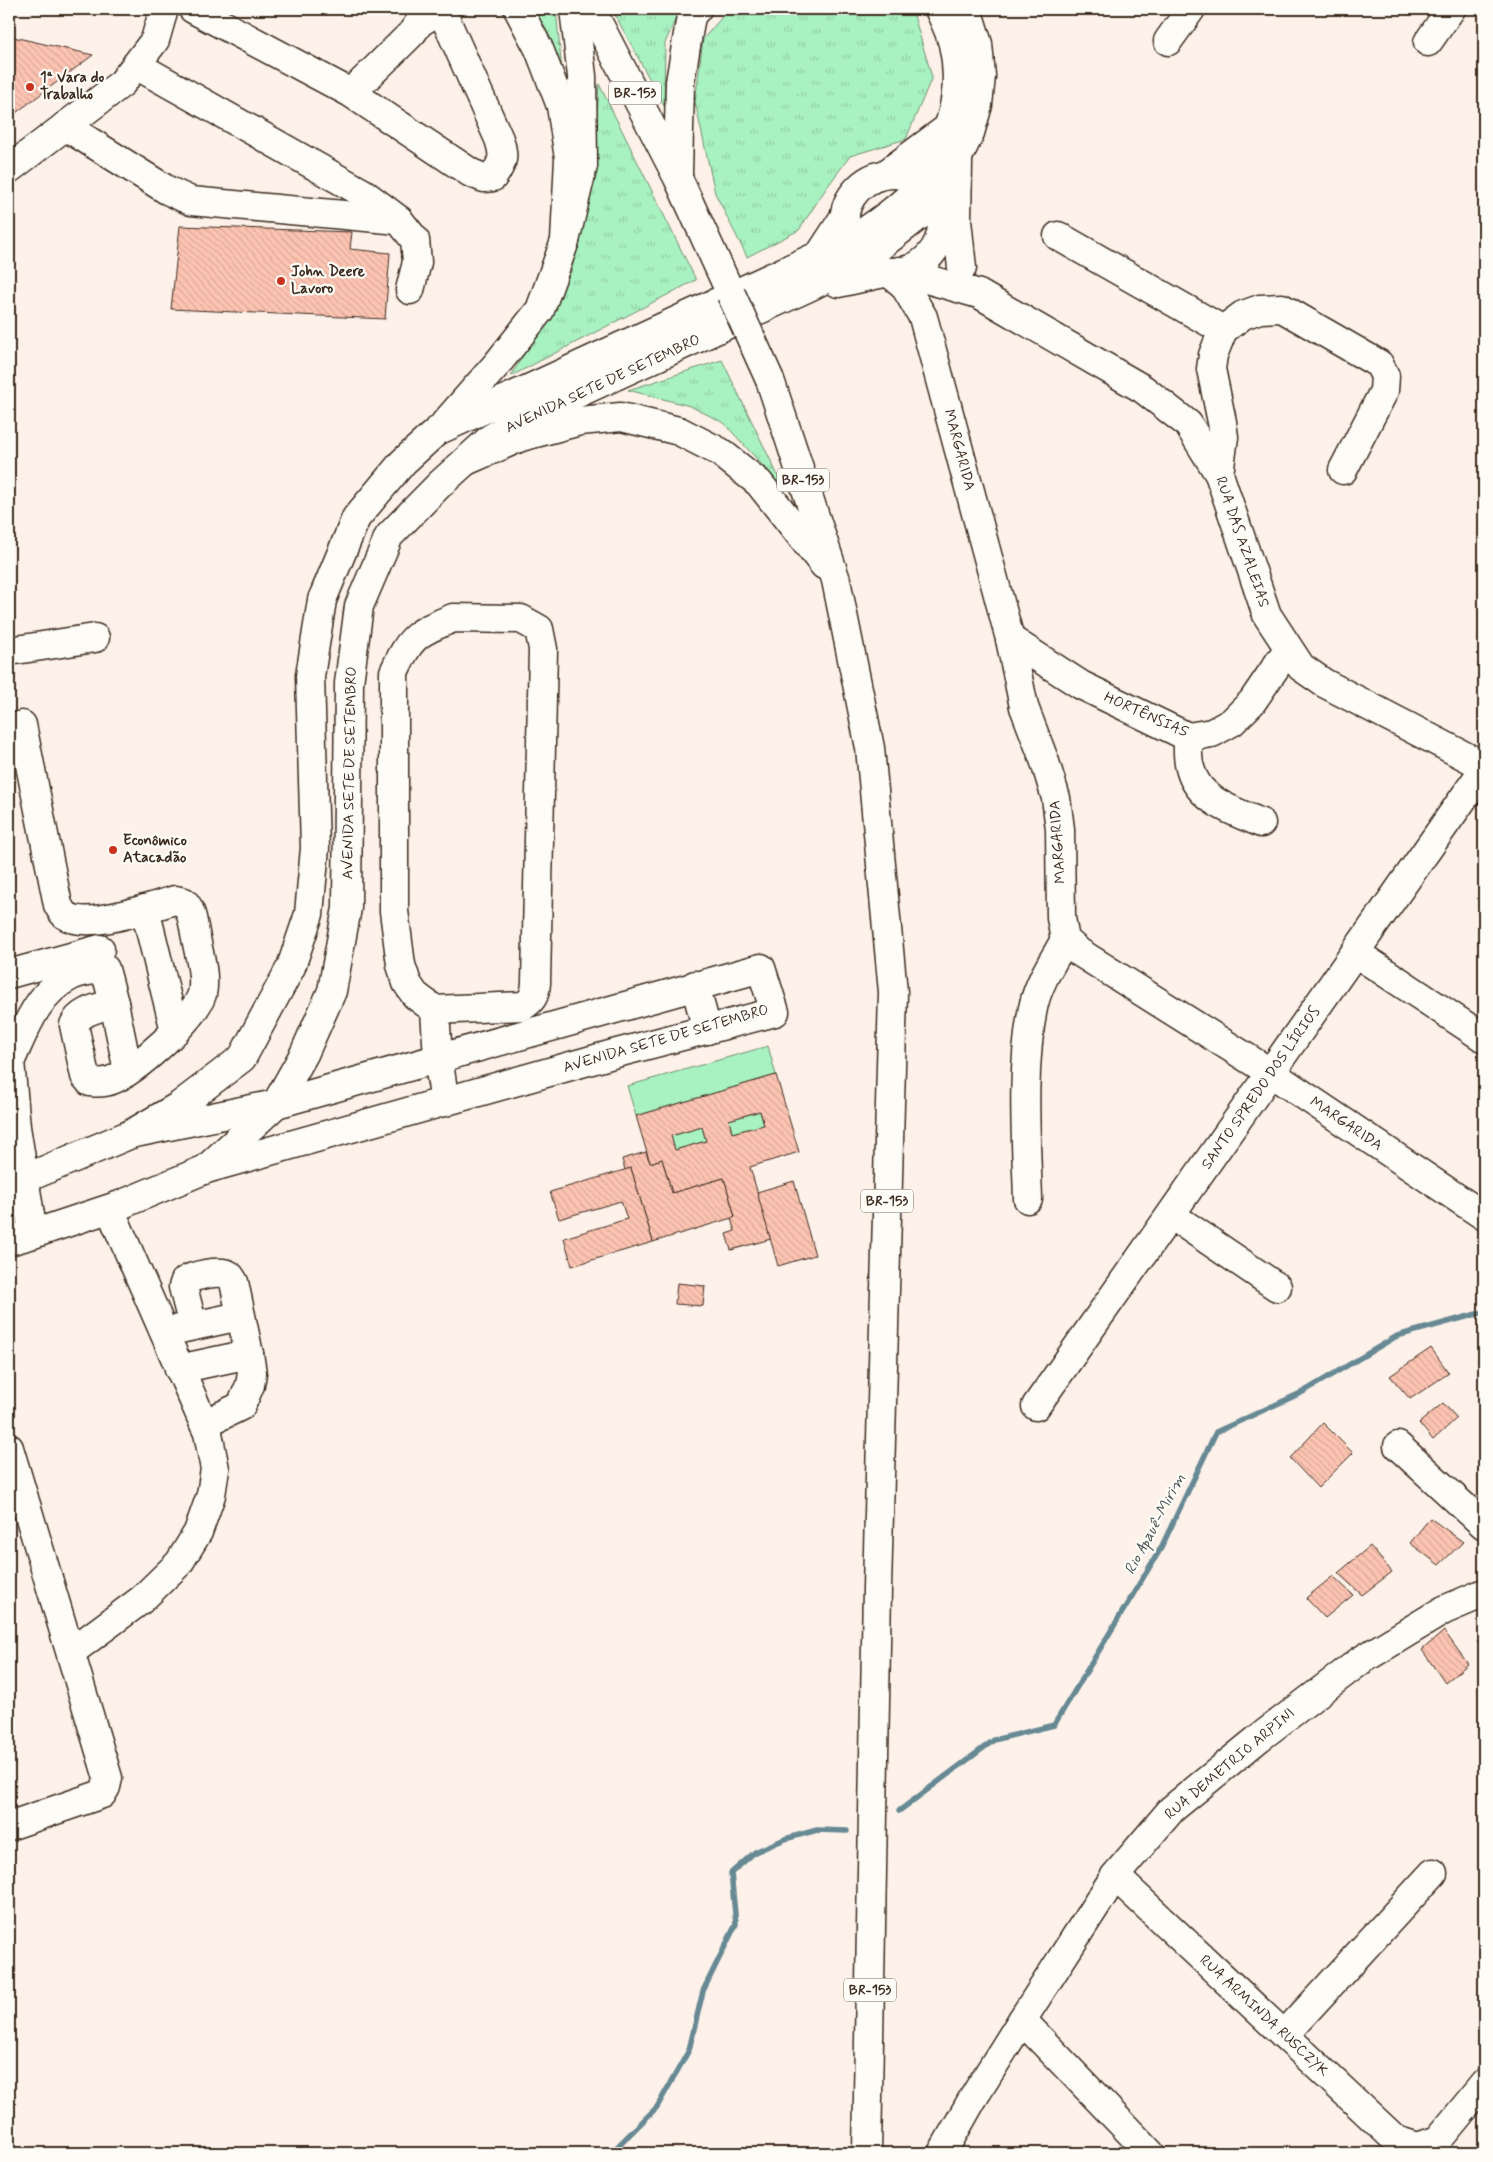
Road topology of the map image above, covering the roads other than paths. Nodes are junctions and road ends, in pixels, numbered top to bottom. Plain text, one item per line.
1 (164, 9) edge
2 (193, 9) edge
3 (518, 9) edge
4 (574, 9) edge
5 (591, 9) edge
6 (697, 9) edge
7 (939, 9) edge
8 (967, 9) edge
9 (982, 9) edge
10 (1191, 9) edge
11 (1451, 9) edge
12 (1168, 41) dead end
13 (1428, 42) dead end
14 (978, 44) junction
15 (136, 65) junction
16 (351, 93) junction
17 (65, 126) junction
18 (950, 126) junction
19 (958, 157) junction
20 (9, 169) edge
21 (886, 174) junction
22 (678, 178) junction
23 (929, 190) junction
24 (845, 216) junction
25 (399, 220) junction
26 (941, 234) junction
27 (1058, 236) dead end
28 (565, 241) junction
29 (855, 252) junction
30 (819, 256) junction
31 (962, 268) junction
32 (893, 272) junction
33 (811, 286) junction
34 (410, 290) dead end
35 (979, 294) junction
36 (1223, 330) junction
37 (437, 431) junction
38 (466, 461) junction
39 (1343, 470) dead end
40 (1219, 474) junction
41 (836, 580) junction
42 (95, 638) dead end
43 (1010, 639) junction
44 (1288, 650) junction
45 (9, 651) edge
46 (22, 725) dead end
47 (1188, 737) junction
48 (1484, 767) edge
49 (1261, 823) dead end
50 (145, 909) junction
51 (94, 921) junction
52 (1065, 940) junction
53 (1356, 953) junction
54 (103, 959) junction
55 (9, 974) edge
56 (695, 985) junction
57 (114, 1003) junction
58 (435, 1010) junction
59 (706, 1030) junction
60 (174, 1031) junction
61 (1484, 1038) edge
62 (10, 1056) edge
63 (438, 1058) junction
64 (128, 1071) junction
65 (1271, 1073) junction
66 (445, 1102) junction
67 (276, 1104) junction
68 (12, 1128) edge
69 (131, 1134) junction
70 (206, 1169) junction
71 (16, 1181) edge
72 (1028, 1199) dead end
73 (110, 1209) junction
74 (1172, 1215) junction
75 (1484, 1216) edge
76 (21, 1238) edge
77 (1277, 1287) dead end
78 (240, 1316) junction
79 (193, 1326) junction
80 (164, 1333) junction
81 (249, 1354) junction
82 (179, 1369) junction
83 (1036, 1406) dead end
84 (204, 1424) junction
85 (1398, 1446) dead end
86 (9, 1448) edge
87 (1484, 1526) edge
88 (1484, 1594) edge
89 (71, 1652) junction
90 (9, 1826) edge
91 (1433, 1873) dead end
92 (1115, 1876) junction
93 (1022, 2020) junction
94 (1284, 2035) junction
95 (1484, 2084) edge
96 (867, 2153) edge
97 (942, 2153) edge
98 (1150, 2153) edge

1 - 15 main road
2 - 16 main road
3 - 28 main road
4 - 28 main road
5 - 22 main road, BR-153
6 - 22 main road
7 - 18 main road, AVENIDA SETE DE SETEMBRO
8 - 14 main road, AVENIDA SETE DE SETEMBRO
9 - 14 main road
10 - 12 main road
11 - 13 main road
14 - 19 main road, AVENIDA SETE DE SETEMBRO
15 - 17 main road
15 - 25 main road
16 - 16 main road
17 - 20 main road
17 - 25 main road
18 - 21 main road
18 - 23 main road, AVENIDA SETE DE SETEMBRO
19 - 23 main road, AVENIDA SETE DE SETEMBRO
19 - 31 main road
21 - 23 main road
21 - 24 main road
22 - 41 main road, BR-153, bridge
23 - 26 main road
23 - 29 main road, AVENIDA SETE DE SETEMBRO
24 - 29 main road
24 - 30 main road
25 - 34 main road
26 - 31 main road, RUA DAS AZALEIAS
26 - 32 main road
27 - 36 main road
28 - 37 main road, AVENIDA SETE DE SETEMBRO
29 - 30 main road, AVENIDA SETE DE SETEMBRO
29 - 32 main road
29 - 33 main road, AVENIDA SETE DE SETEMBRO
30 - 37 main road, AVENIDA SETE DE SETEMBRO
31 - 35 main road, RUA DAS AZALEIAS
32 - 33 main road
32 - 35 main road, RUA DAS AZALEIAS
32 - 43 main road, MARGARIDA
33 - 38 main road, AVENIDA SETE DE SETEMBRO
35 - 40 main road, RUA DAS AZALEIAS
36 - 39 main road
36 - 40 main road
37 - 69 main road, AVENIDA SETE DE SETEMBRO
38 - 41 main road
38 - 67 main road, AVENIDA SETE DE SETEMBRO
40 - 44 main road, RUA DAS AZALEIAS
41 - 96 main road, BR-153
42 - 45 main road
43 - 47 main road, HORTÊNSIAS
43 - 52 main road, MARGARIDA
44 - 47 main road, HORTÊNSIAS
44 - 48 main road, RUA DAS AZALEIAS
46 - 51 main road
47 - 49 main road
48 - 53 main road, SANTO SPREDO DOS LÍRIOS
50 - 51 main road
50 - 60 main road
50 - 60 main road
51 - 54 main road
52 - 65 main road, MARGARIDA
52 - 72 main road
53 - 61 main road
53 - 65 main road, SANTO SPREDO DOS LÍRIOS
54 - 55 main road
54 - 57 main road
54 - 62 main road
56 - 59 main road
56 - 59 main road, AVENIDA SETE DE SETEMBRO
56 - 63 main road, AVENIDA SETE DE SETEMBRO
57 - 64 main road
57 - 64 main road
58 - 58 main road
58 - 63 main road
59 - 66 main road, AVENIDA SETE DE SETEMBRO
60 - 64 main road
62 - 68 main road
63 - 66 main road
63 - 67 main road, AVENIDA SETE DE SETEMBRO
65 - 74 main road, SANTO SPREDO DOS LÍRIOS
65 - 75 main road, MARGARIDA
66 - 70 main road, AVENIDA SETE DE SETEMBRO
67 - 69 main road, AVENIDA SETE DE SETEMBRO
67 - 70 main road, AVENIDA SETE DE SETEMBRO
68 - 71 main road
69 - 71 main road, AVENIDA SETE DE SETEMBRO
70 - 73 main road, AVENIDA SETE DE SETEMBRO
71 - 76 main road
73 - 76 main road, AVENIDA SETE DE SETEMBRO
73 - 80 main road
74 - 77 main road
74 - 83 main road, SANTO SPREDO DOS LÍRIOS
78 - 79 main road
78 - 79 main road
78 - 81 main road
79 - 80 main road
80 - 82 main road
81 - 82 main road
81 - 84 main road
82 - 84 main road
84 - 89 main road
85 - 87 main road
86 - 89 main road
88 - 92 main road, RUA DEMETRIO ARPINI
89 - 90 main road
91 - 94 main road
92 - 93 main road, RUA DEMETRIO ARPINI
92 - 94 main road, RUA ARMINDA RUSCZYK
93 - 97 main road, RUA DEMETRIO ARPINI
93 - 98 main road
94 - 95 main road, RUA ARMINDA RUSCZYK

